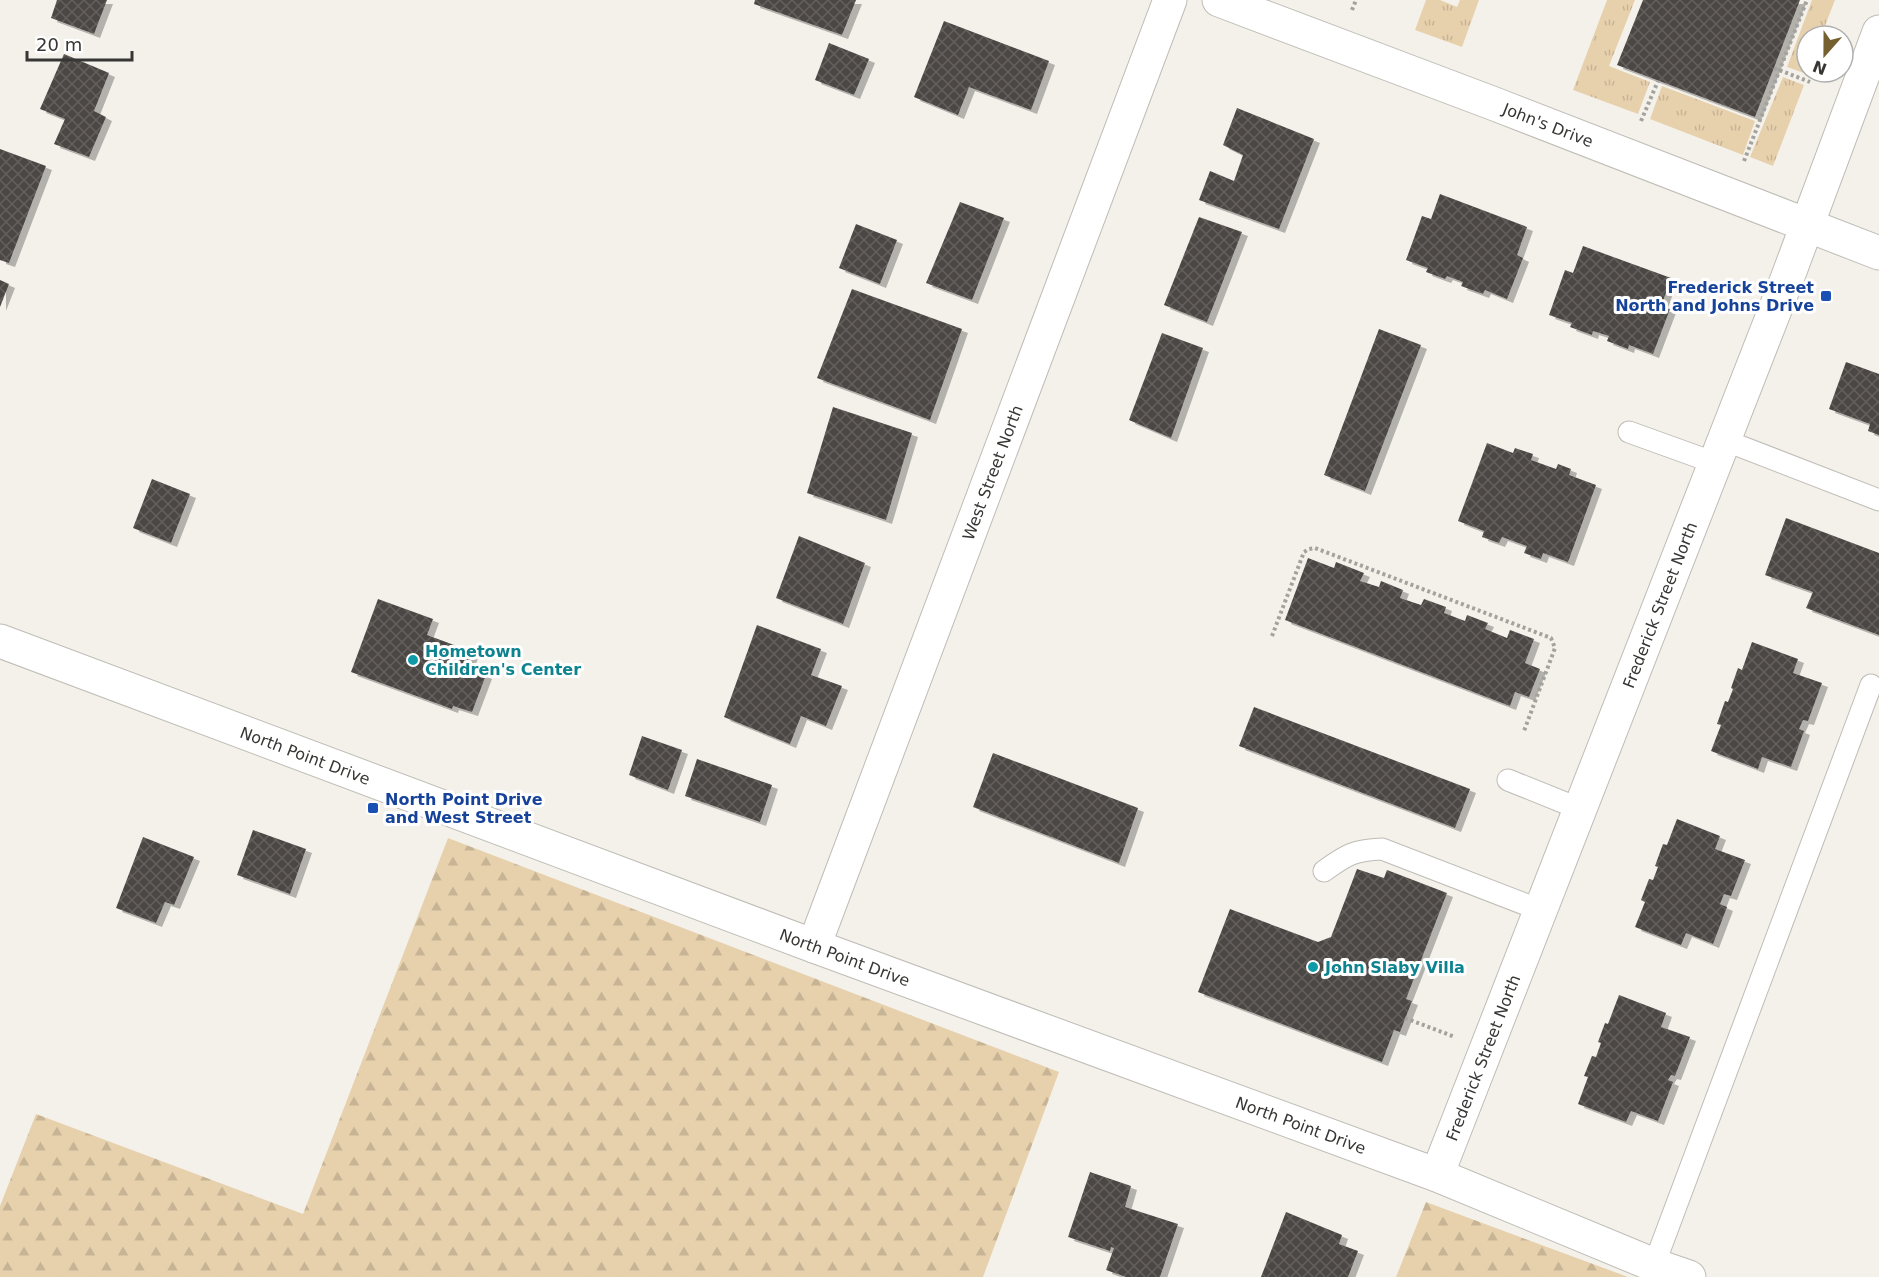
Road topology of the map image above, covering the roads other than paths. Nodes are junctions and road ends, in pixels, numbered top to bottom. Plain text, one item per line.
1 (1170, 0) edge
2 (1219, 0) edge
3 (1879, 32) edge
4 (1808, 225) junction
5 (1879, 253) edge
6 (1629, 432) dead end
7 (1720, 451) junction
8 (1879, 500) edge
9 (0, 641) edge
10 (1870, 685) dead end
11 (1508, 780) dead end
12 (1580, 808) junction
13 (1324, 871) dead end
14 (1540, 910) junction
15 (814, 946) junction
16 (1437, 1175) junction
17 (1654, 1265) junction
18 (1689, 1277) edge

1 - 15 street, West Street North
2 - 4 street, John's Drive
3 - 4 street, Frederick Street North
4 - 5 street, John's Drive
4 - 7 street, Frederick Street North
6 - 7 lane
7 - 8 lane
7 - 12 street, Frederick Street North
9 - 15 street, North Point Drive
10 - 17 lane
11 - 12 lane
12 - 14 street, Frederick Street North
13 - 14 lane
14 - 16 street, Frederick Street North
15 - 16 street, North Point Drive
16 - 17 street, North Point Drive
17 - 18 street, North Point Drive

